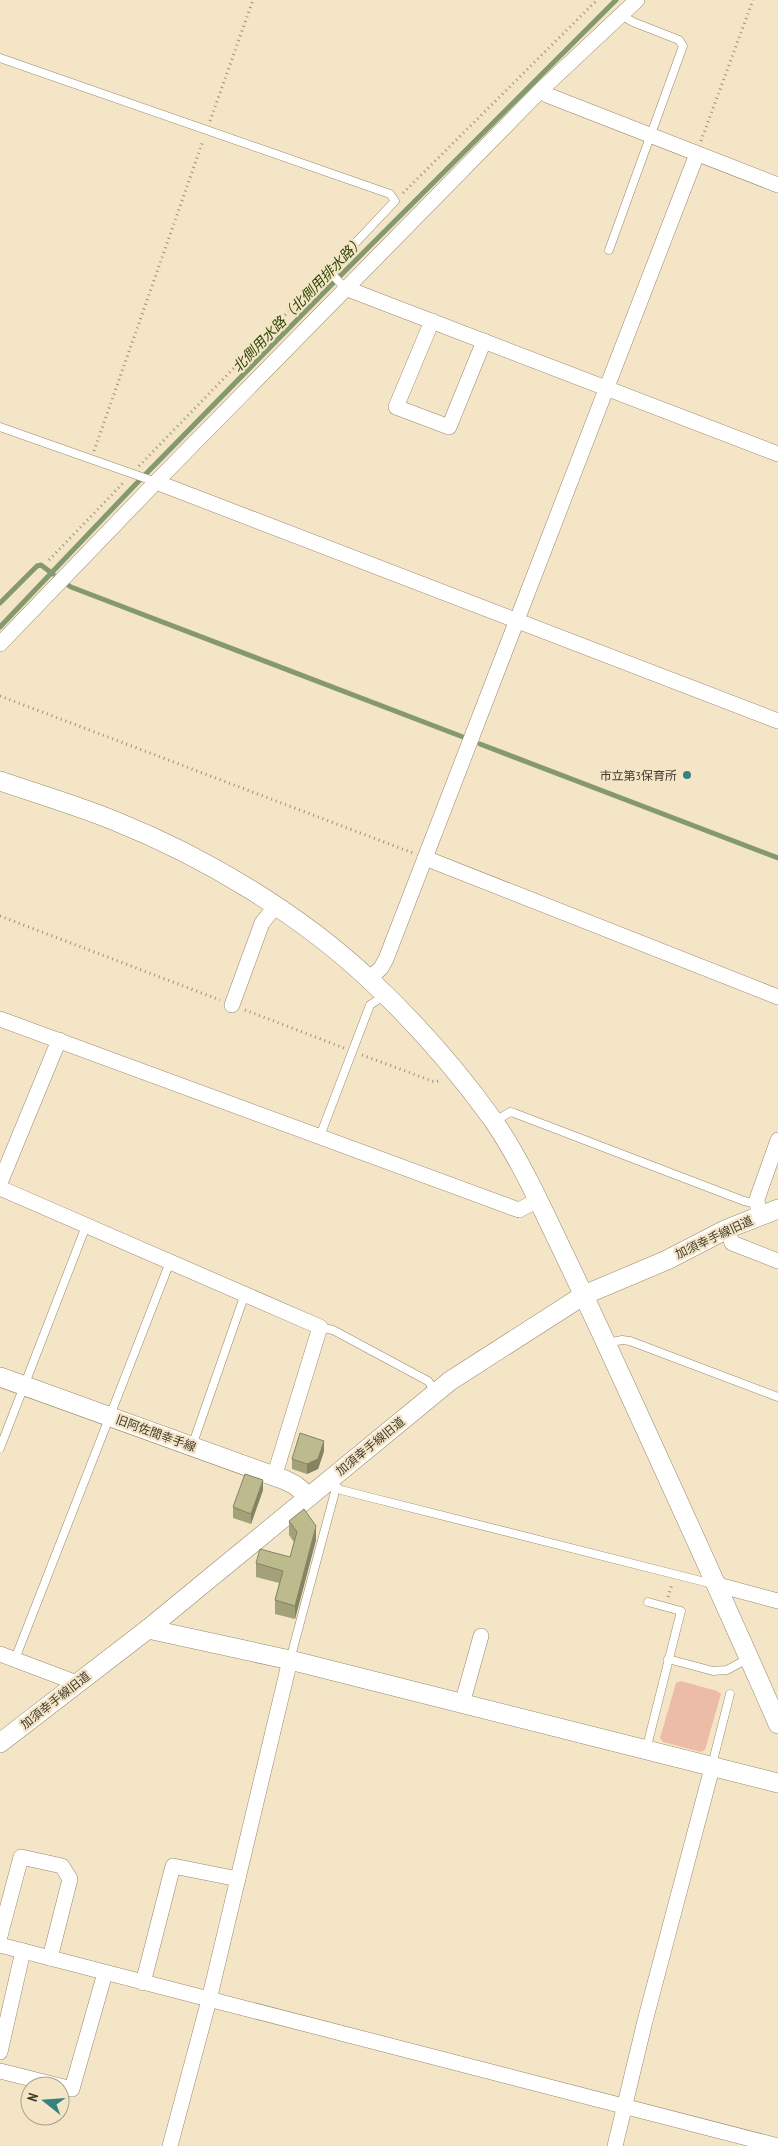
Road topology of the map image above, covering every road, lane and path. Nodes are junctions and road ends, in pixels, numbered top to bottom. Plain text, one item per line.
1 (253, 0) edge
2 (597, 0) edge
3 (637, 0) edge
4 (754, 0) edge
5 (621, 15) junction
6 (0, 58) edge
7 (542, 89) junction
8 (207, 130) junction
9 (651, 136) junction
10 (697, 154) junction
11 (778, 185) edge
12 (395, 201) junction
13 (609, 250) dead end
14 (330, 272) junction
15 (343, 285) junction
16 (432, 321) junction
17 (484, 342) junction
18 (606, 388) junction
19 (0, 427) edge
20 (152, 452) dead end
21 (778, 454) edge
22 (92, 459) junction
23 (156, 482) junction
24 (112, 494) dead end
25 (49, 560) dead end
26 (517, 620) junction
27 (0, 644) edge
28 (0, 696) edge
29 (778, 721) edge
30 (0, 781) edge
31 (425, 858) junction
32 (275, 907) junction
33 (369, 979) junction
34 (385, 995) junction
35 (778, 997) edge
36 (232, 1005) dead end
37 (0, 1019) edge
38 (59, 1040) junction
39 (494, 1122) junction
40 (320, 1136) junction
41 (778, 1140) edge
42 (0, 1183) edge
43 (0, 1188) edge
44 (538, 1200) junction
45 (766, 1209) edge
46 (86, 1226) junction
47 (727, 1229) junction
48 (778, 1261) edge
49 (170, 1262) junction
50 (245, 1294) junction
51 (584, 1295) junction
52 (320, 1327) junction
53 (607, 1344) junction
54 (0, 1377) edge
55 (26, 1385) junction
56 (436, 1392) junction
57 (778, 1397) edge
58 (111, 1417) junction
59 (192, 1446) junction
60 (0, 1448) edge
61 (274, 1477) junction
62 (332, 1484) junction
63 (308, 1496) junction
64 (718, 1585) junction
65 (778, 1601) edge
66 (648, 1602) dead end
67 (148, 1629) junction
68 (481, 1636) dead end
69 (0, 1654) edge
70 (749, 1658) junction
71 (15, 1659) junction
72 (668, 1659) junction
73 (290, 1660) junction
74 (77, 1683) junction
75 (730, 1694) dead end
76 (462, 1704) junction
77 (778, 1724) edge
78 (0, 1743) edge
79 (646, 1750) junction
80 (712, 1768) junction
81 (778, 1783) edge
82 (238, 1880) junction
83 (0, 1936) edge
84 (0, 1945) edge
85 (23, 1951) junction
86 (50, 1958) junction
87 (105, 1973) junction
88 (143, 1983) junction
89 (209, 2000) junction
90 (0, 2052) edge
91 (0, 2071) edge
92 (624, 2107) junction
93 (170, 2146) edge
94 (615, 2146) edge
95 (778, 2146) edge

1 - 8 path
2 - 12 path
3 - 5 street
4 - 10 path
5 - 7 street
5 - 9 lane
6 - 8 lane
7 - 9 street
7 - 15 street
8 - 12 lane
8 - 22 path
9 - 10 street
9 - 13 lane
10 - 11 street
10 - 18 street
12 - 14 lane
14 - 15 lane
14 - 20 path
15 - 16 street
15 - 23 street
16 - 17 street
16 - 17 street
17 - 18 street
18 - 21 street
18 - 26 street
19 - 22 lane
22 - 23 lane
23 - 26 street
23 - 27 street
24 - 25 path
26 - 29 street
26 - 31 street
28 - 31 path
30 - 32 street
31 - 33 street
31 - 35 street
32 - 33 street
32 - 36 street
33 - 34 street
34 - 39 street
34 - 40 lane
37 - 38 street
38 - 40 street
38 - 42 street
39 - 44 street
39 - 45 lane
40 - 44 street
41 - 45 street
43 - 46 street
44 - 51 street
45 - 47 street, 加須幸手線旧道
46 - 49 street
46 - 55 lane
47 - 48 street
47 - 51 street, 加須幸手線旧道
49 - 50 street
49 - 58 lane
50 - 52 street
50 - 59 lane
51 - 53 street
51 - 56 street, 加須幸手線旧道
52 - 56 lane
52 - 61 street
53 - 57 lane
53 - 64 street
54 - 55 street, 旧阿佐間幸手線
55 - 58 street, 旧阿佐間幸手線
55 - 60 lane
56 - 62 street, 加須幸手線旧道
58 - 59 street, 旧阿佐間幸手線
58 - 71 lane
59 - 61 street, 旧阿佐間幸手線
61 - 63 street, 旧阿佐間幸手線
62 - 63 street, 加須幸手線旧道
62 - 64 lane
62 - 73 lane
63 - 67 street, 加須幸手線旧道
64 - 65 street
64 - 70 street
66 - 72 lane
67 - 73 street
67 - 74 street, 加須幸手線旧道
68 - 76 street
69 - 71 street
70 - 72 lane
70 - 77 street
71 - 74 street
72 - 79 lane
73 - 76 street
73 - 82 street
74 - 78 street, 加須幸手線旧道
75 - 80 lane
76 - 79 street
79 - 80 street
80 - 81 street
80 - 92 street
82 - 88 street
82 - 89 street
83 - 86 street
84 - 85 street
85 - 86 street
85 - 90 street
86 - 87 street
87 - 88 street
87 - 91 street
88 - 89 street
89 - 92 street
89 - 93 street
92 - 94 street
92 - 95 street

